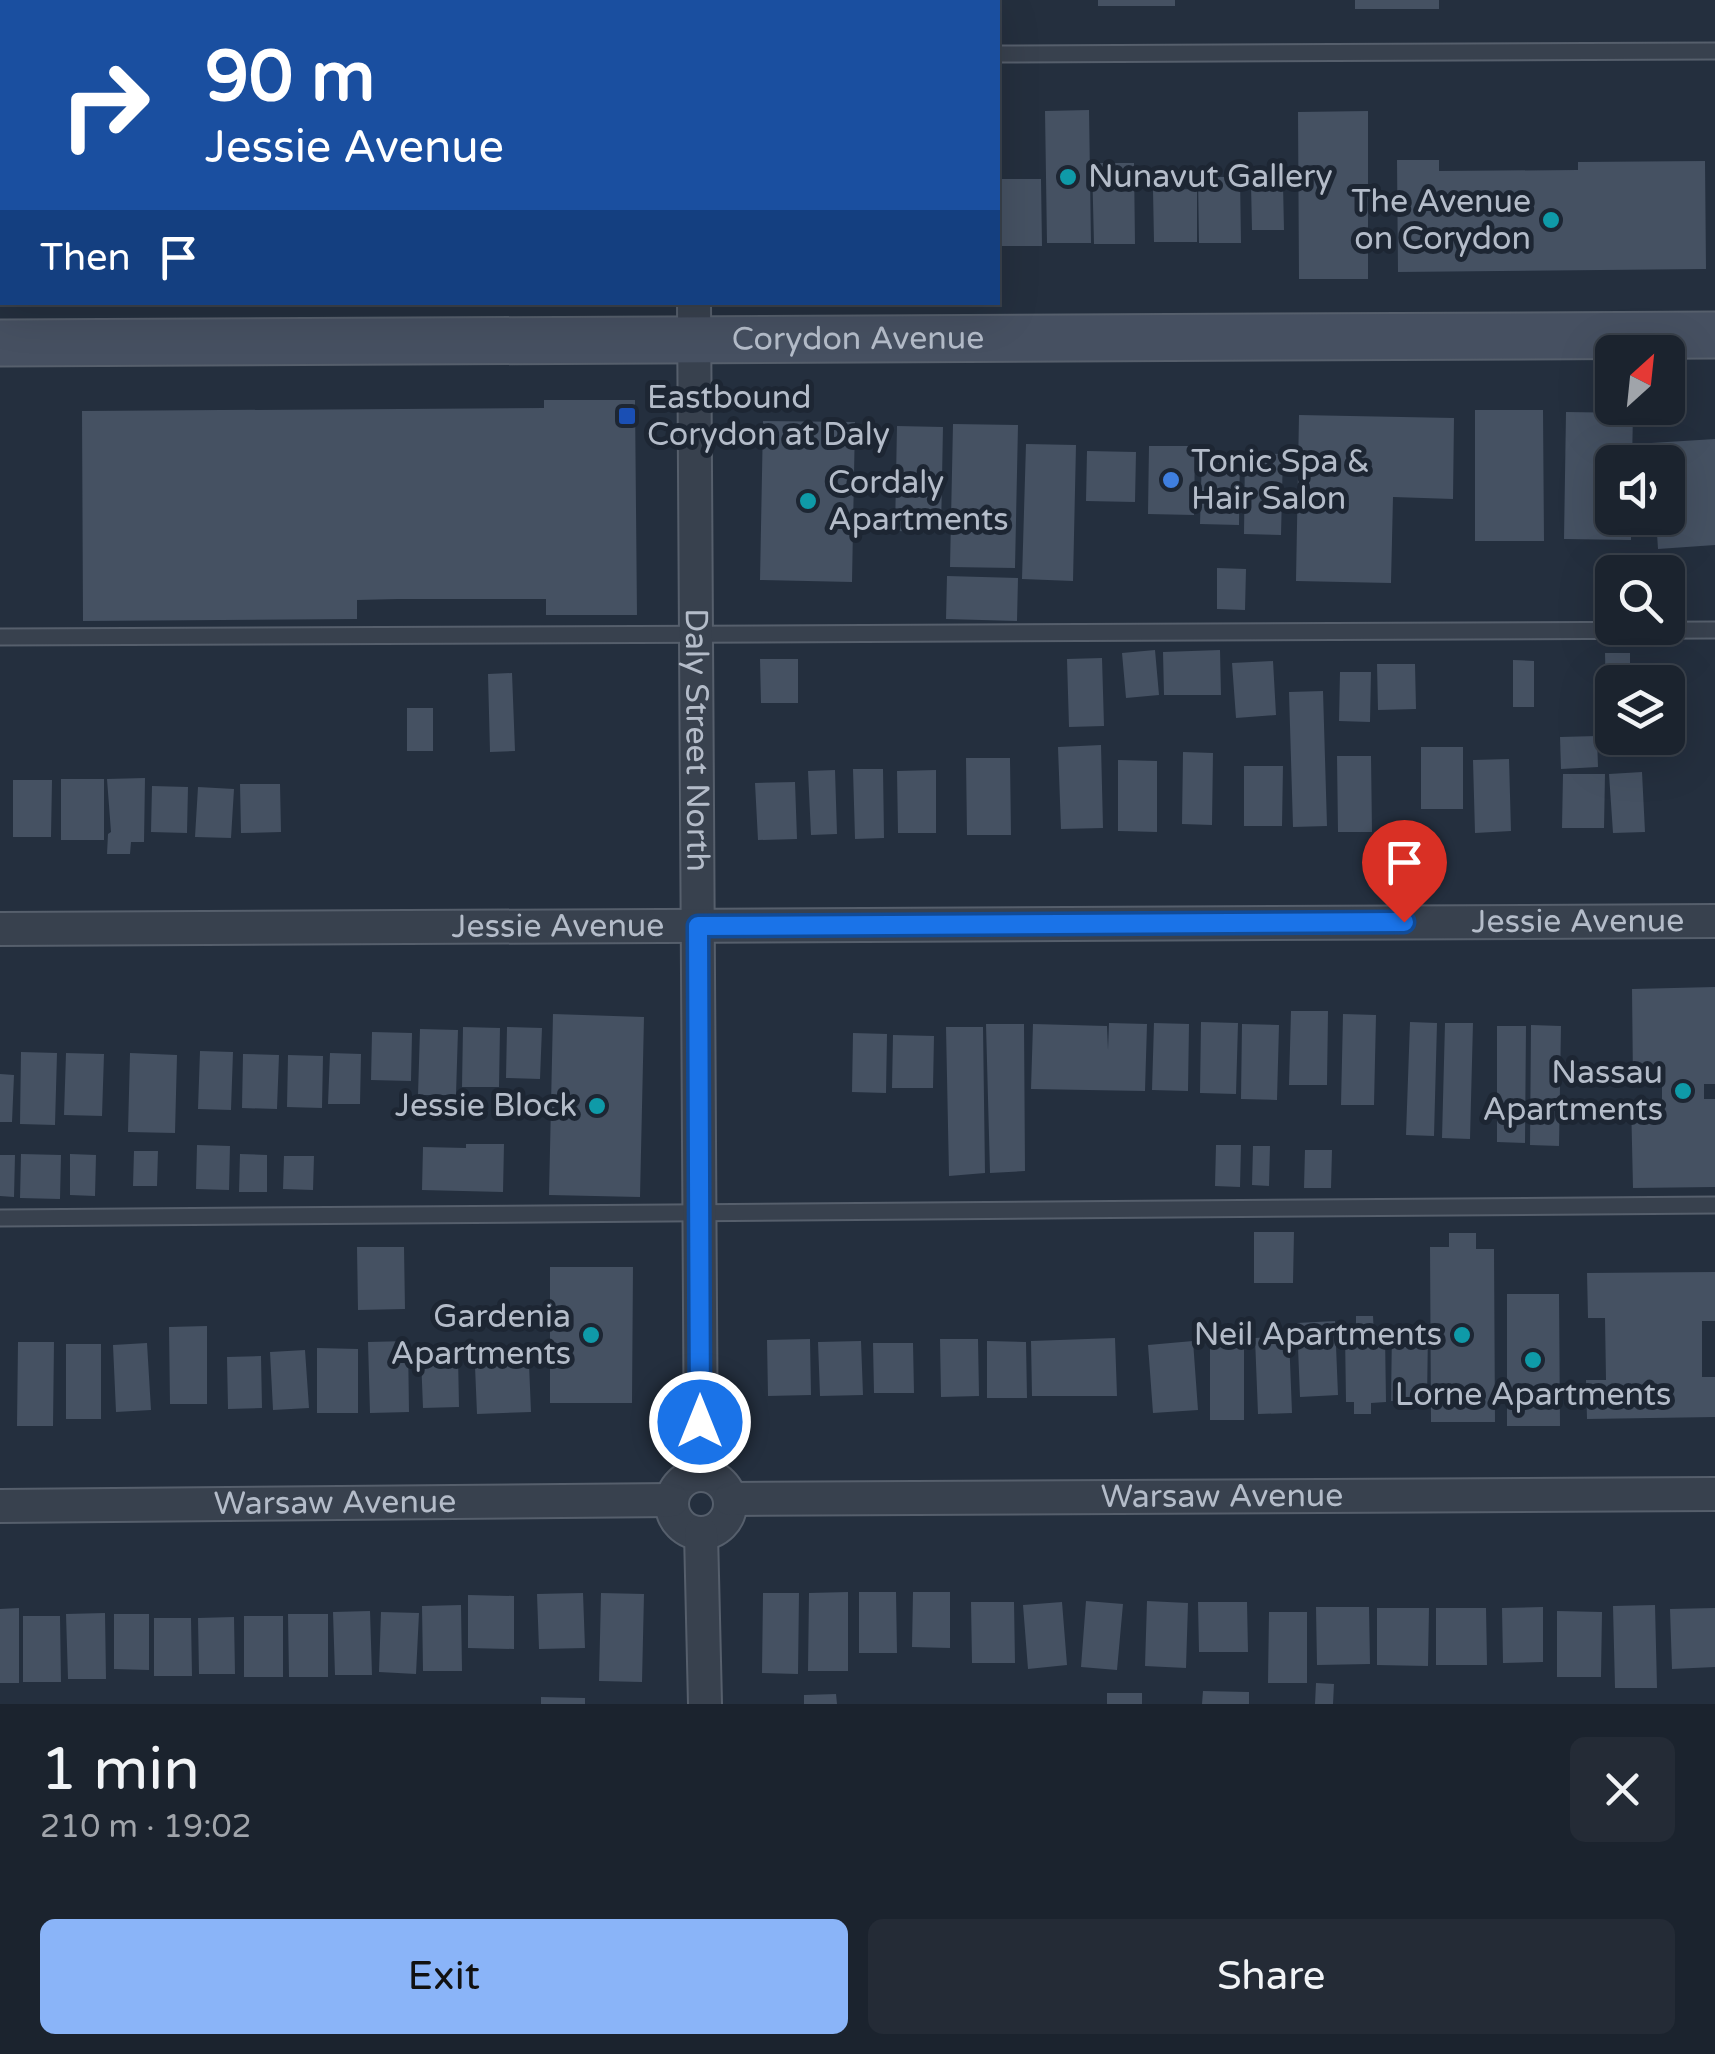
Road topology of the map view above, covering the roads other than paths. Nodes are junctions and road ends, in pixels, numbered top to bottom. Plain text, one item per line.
1 (1715, 50) edge
2 (1000, 54) edge
3 (694, 321) edge
4 (1715, 334) edge
5 (0, 343) edge
6 (1715, 630) edge
7 (698, 635) junction
8 (0, 637) edge
9 (1715, 921) edge
10 (698, 926) junction
11 (0, 929) edge
12 (1715, 1205) edge
13 (699, 1212) junction
14 (0, 1218) edge
15 (700, 1475) junction
16 (1715, 1494) edge
17 (730, 1499) junction
18 (672, 1500) junction
19 (0, 1506) edge
20 (701, 1533) junction
21 (705, 1704) edge

1 - 2 lane
3 - 4 main road, Corydon Avenue
3 - 5 main road, Corydon Avenue
3 - 7 street, Daly Street North
6 - 7 lane
7 - 8 lane
7 - 10 street, Daly Street North
9 - 10 street, Jessie Avenue
10 - 11 street, Jessie Avenue
10 - 13 street, Daly Street North
12 - 13 lane
13 - 14 lane
13 - 15 street, Daly Street North
15 - 17 street
15 - 18 street
16 - 17 street, Warsaw Avenue
17 - 20 street
18 - 19 street, Warsaw Avenue
18 - 20 street
20 - 21 street

